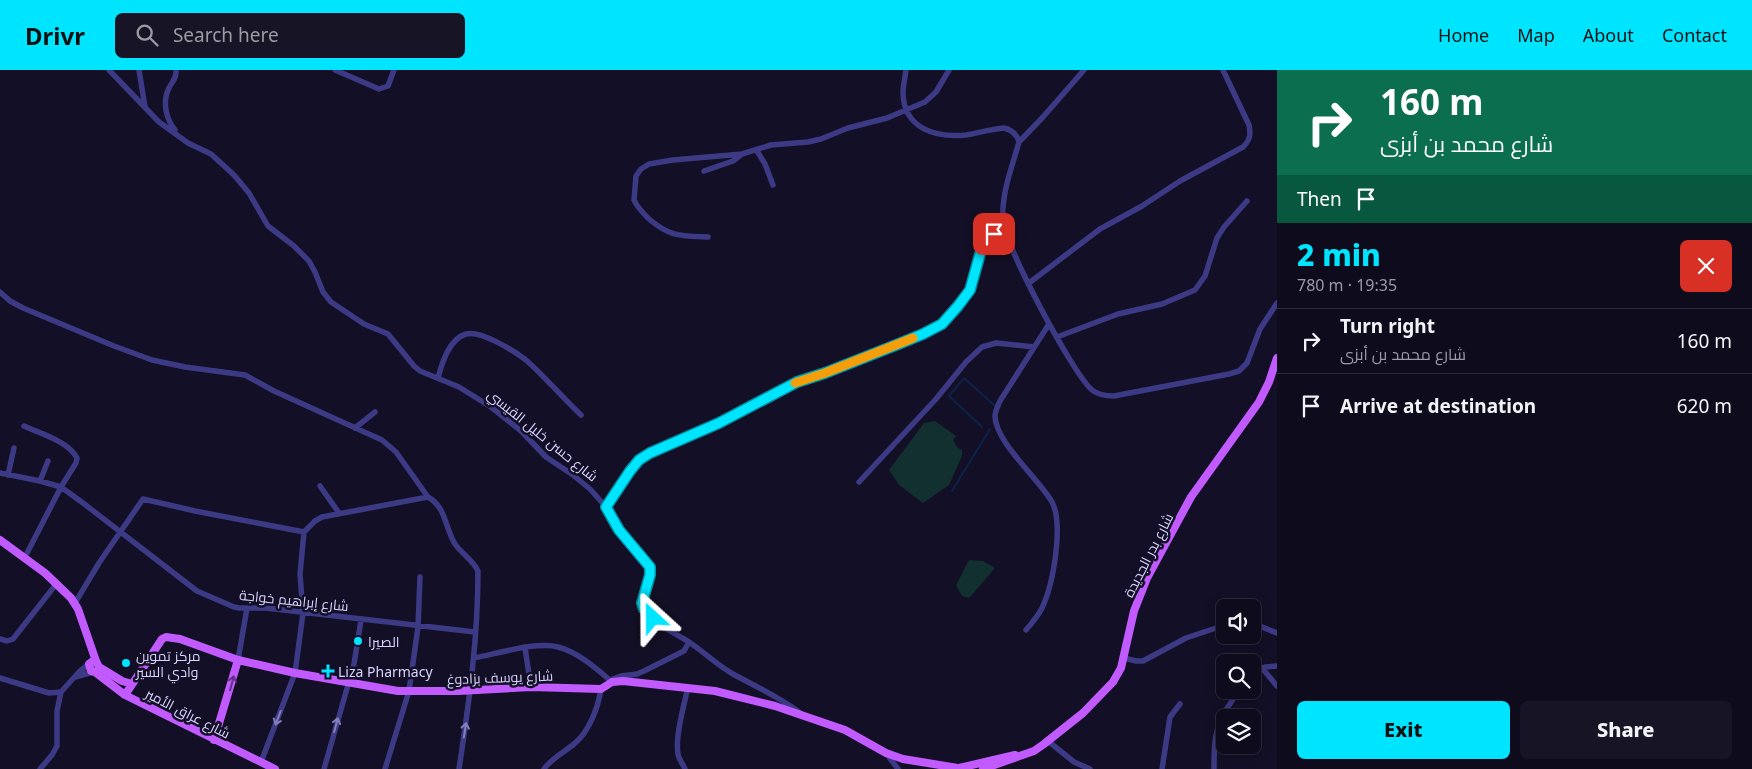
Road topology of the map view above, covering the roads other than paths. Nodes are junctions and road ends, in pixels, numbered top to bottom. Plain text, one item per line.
1 (109, 70) edge
2 (140, 70) edge
3 (176, 70) edge
4 (335, 70) edge
5 (394, 70) edge
6 (906, 70) edge
7 (949, 70) edge
8 (1084, 70) edge
9 (1222, 70) edge
10 (145, 108) junction
11 (907, 110) junction
12 (178, 135) junction
13 (1018, 142) junction
14 (757, 151) junction
15 (742, 154) junction
16 (704, 171) dead end
17 (773, 185) dead end
18 (1247, 200) dead end
19 (1004, 226) junction
20 (708, 238) dead end
21 (1029, 284) junction
22 (0, 292) edge
23 (1277, 303) edge
24 (1049, 324) junction
25 (1057, 338) junction
26 (1034, 347) junction
27 (1277, 358) edge
28 (438, 378) junction
29 (375, 412) dead end
30 (581, 415) dead end
31 (24, 426) dead end
32 (355, 428) junction
33 (14, 448) dead end
34 (48, 461) dead end
35 (0, 473) edge
36 (8, 475) junction
37 (40, 480) junction
38 (859, 482) dead end
39 (320, 486) dead end
40 (60, 488) junction
41 (428, 497) junction
42 (606, 507) junction
43 (340, 513) junction
44 (120, 532) junction
45 (304, 532) junction
46 (0, 540) edge
47 (25, 557) junction
48 (420, 577) dead end
49 (57, 584) junction
50 (75, 603) junction
51 (247, 608) junction
52 (302, 613) junction
53 (361, 620) junction
54 (418, 627) junction
55 (1261, 627) edge
56 (1216, 628) edge
57 (1026, 630) dead end
58 (475, 632) junction
59 (1277, 634) edge
60 (0, 639) edge
61 (689, 642) junction
62 (525, 648) junction
63 (474, 658) junction
64 (1124, 658) junction
65 (238, 660) junction
66 (94, 666) junction
67 (1277, 666) edge
68 (1262, 668) joint
69 (295, 673) junction
70 (0, 678) edge
71 (611, 681) junction
72 (348, 682) junction
73 (132, 684) junction
74 (1277, 686) edge
75 (531, 687) junction
76 (688, 687) junction
77 (601, 689) junction
78 (409, 691) junction
79 (471, 691) junction
80 (61, 692) junction
81 (125, 695) junction
82 (1234, 699) edge
83 (1180, 704) dead end
84 (805, 716) junction
85 (214, 740) junction
86 (1048, 741) junction
87 (886, 753) junction
88 (261, 762) junction
89 (979, 767) edge
90 (962, 768) edge
91 (40, 769) edge
92 (275, 769) edge
93 (324, 769) edge
94 (386, 769) edge
95 (460, 769) edge
96 (544, 769) edge
97 (685, 769) edge
98 (898, 769) edge
99 (1090, 769) edge
100 (1162, 769) edge
101 (1214, 769) edge

1 - 10 street, شارع حسن خليل القيسي
2 - 10 street
3 - 12 street
4 - 5 street
6 - 11 street
7 - 11 street
8 - 13 street
9 - 21 street
10 - 12 street, شارع حسن خليل القيسي
11 - 13 street
11 - 14 street
12 - 28 street, شارع حسن خليل القيسي
13 - 19 street
14 - 15 street
14 - 17 street
15 - 16 street
15 - 20 street
18 - 25 street
19 - 21 street
19 - 42 street
21 - 24 street
22 - 32 street
23 - 25 street
24 - 25 street
24 - 26 street
26 - 38 street
26 - 57 street
27 - 64 main road, شارع بدر الجديدة
28 - 30 street
28 - 42 street, شارع حسن خليل القيسي
29 - 32 street
31 - 40 street
32 - 41 street
33 - 36 street
34 - 37 street
35 - 36 street, شارع إبراهيم خواجة
36 - 37 street, شارع إبراهيم خواجة
37 - 40 street, شارع إبراهيم خواجة
39 - 43 street
40 - 44 street, شارع إبراهيم خواجة
40 - 47 street
41 - 43 street
41 - 58 street
42 - 61 street, شارع حسن خليل القيسي
43 - 45 street
44 - 45 street
44 - 50 street
44 - 51 street, شارع إبراهيم خواجة
45 - 52 street
46 - 47 main road
47 - 49 main road
48 - 54 street
49 - 50 main road
49 - 60 street
50 - 66 main road
51 - 52 street, شارع إبراهيم خواجة
51 - 65 street
52 - 53 street, شارع إبراهيم خواجة
52 - 69 street
53 - 54 street, شارع إبراهيم خواجة
53 - 72 street
54 - 58 street, شارع إبراهيم خواجة
54 - 78 street
55 - 59 street
56 - 64 street
58 - 63 street
61 - 71 street
61 - 84 street, شارع حسن خليل القيسي
62 - 63 street
62 - 71 street
62 - 75 street
63 - 79 street
64 - 86 main road, شارع بدر الجديدة
65 - 69 main road, شارع يوسف بزادوغ
65 - 73 main road, شارع يوسف بزادوغ
85 -> 65 main road
66 - 73 main road, شارع عراق الأمير
66 - 80 street
66 - 81 main road, شارع عراق الأمير
67 - 68 street
68 - 74 street
69 - 72 main road, شارع يوسف بزادوغ
69 -> 88 street
70 - 80 street
71 - 76 main road, شارع حسن خليل القيسي
71 - 77 main road
72 - 78 main road, شارع يوسف بزادوغ
93 -> 72 street
73 - 81 main road
75 - 77 main road, شارع يوسف بزادوغ
75 - 79 main road, شارع يوسف بزادوغ
76 - 84 main road, شارع حسن خليل القيسي
76 - 97 street
77 - 96 street
78 - 79 main road, شارع يوسف بزادوغ
78 - 94 street
95 -> 79 street
80 - 91 street
81 - 85 main road, شارع عراق الأمير
82 - 101 street
83 - 100 street
84 - 87 main road, شارع حسن خليل القيسي
85 - 88 main road, شارع عراق الأمير
86 - 89 main road, شارع بدر الجديدة
86 - 99 street
87 - 90 main road, شارع حسن خليل القيسي
87 - 98 street
88 - 92 main road, شارع عراق الأمير
89 - 90 main road, شارع حسن خليل القيسي

